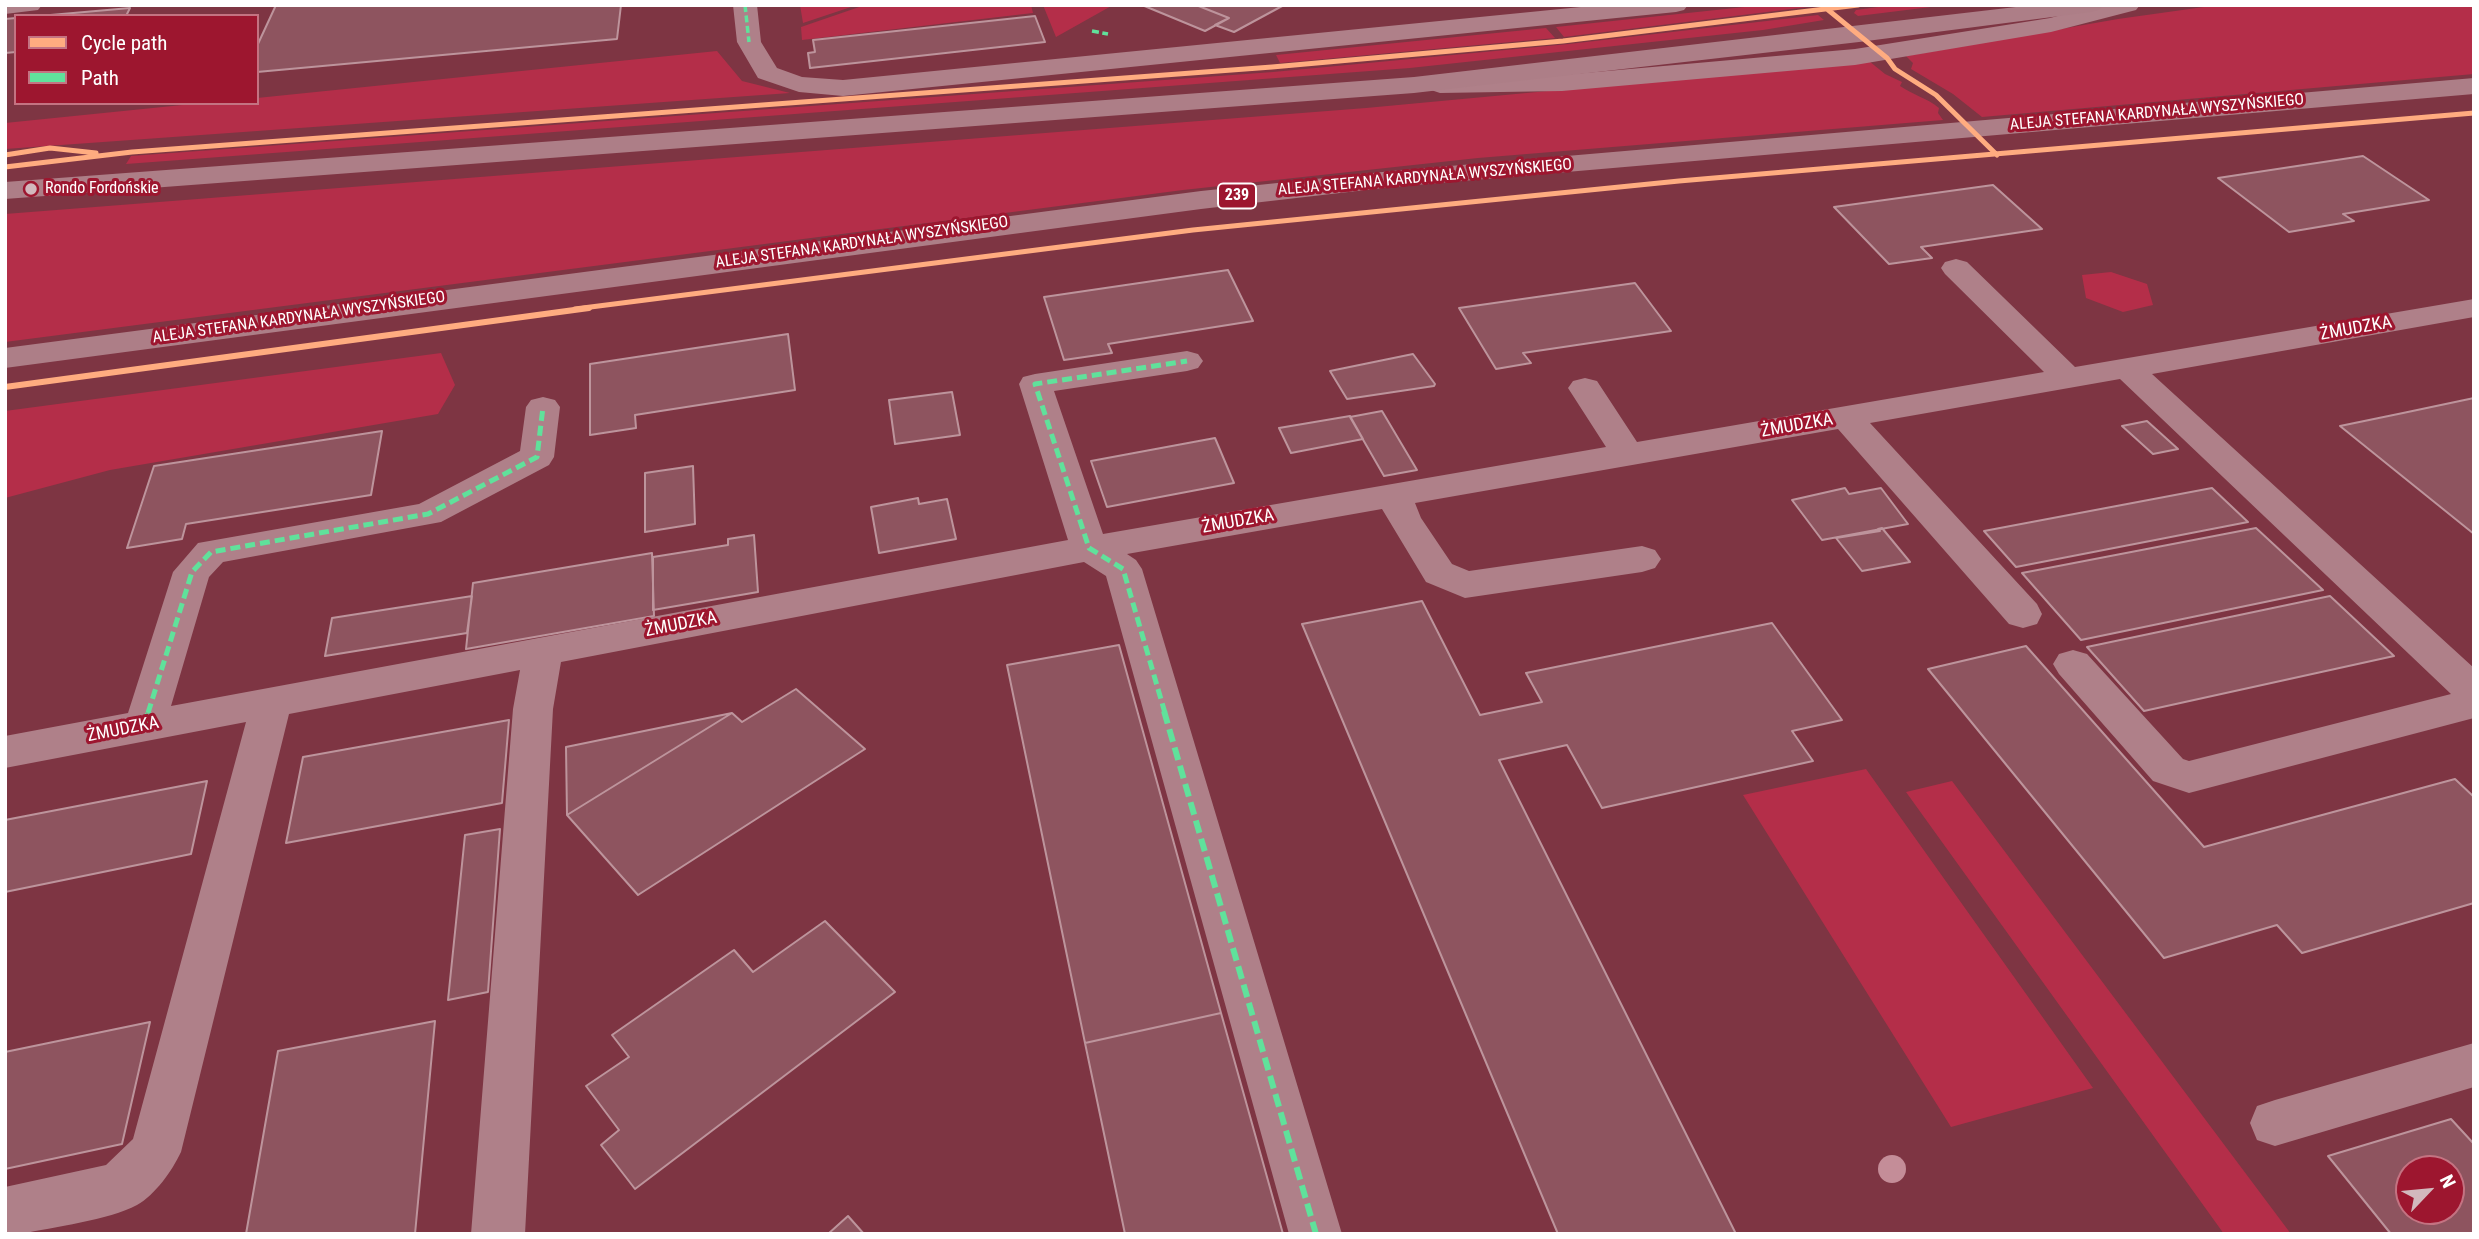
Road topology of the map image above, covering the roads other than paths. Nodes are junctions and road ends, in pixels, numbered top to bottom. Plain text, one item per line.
1 (30, 5) edge
2 (744, 5) edge
3 (1676, 5) edge
4 (2091, 5) edge
5 (2128, 5) edge
6 (5, 7) edge
7 (1108, 34) dead end
8 (1155, 57) junction
9 (1415, 85) junction
10 (2474, 86) edge
11 (5, 191) edge
12 (1956, 268) dead end
13 (2474, 308) edge
14 (5, 358) edge
15 (1187, 360) dead end
16 (2128, 369) junction
17 (2069, 379) junction
18 (1585, 388) dead end
19 (543, 407) dead end
20 (1846, 417) junction
21 (1629, 455) junction
22 (1394, 495) junction
23 (1089, 548) junction
24 (1642, 559) dead end
25 (2023, 614) dead end
26 (543, 652) junction
27 (2073, 664) dead end
28 (2474, 692) edge
29 (271, 703) junction
30 (2474, 703) edge
31 (144, 726) junction
32 (5, 752) edge
33 (2474, 1065) edge
34 (2275, 1123) dead end
35 (5, 1212) edge
36 (498, 1234) edge
37 (1316, 1234) edge

1 - 6 street
2 - 8 street
3 - 8 street
4 - 9 main road
5 - 9 street
7 - 8 street
9 - 11 main road
10 - 14 main road, ALEJA STEFANA KARDYNAŁA WYSZYŃSKIEGO / 239
12 - 17 street
13 - 16 street, ŻMUDZKA
15 - 23 street
16 - 17 street, ŻMUDZKA
16 - 28 street
17 - 20 street, ŻMUDZKA
18 - 21 street
19 - 31 street
20 - 21 street, ŻMUDZKA
20 - 25 street
21 - 22 street, ŻMUDZKA
22 - 23 street, ŻMUDZKA
22 - 24 street
23 - 26 street, ŻMUDZKA
23 - 37 street
26 - 29 street, ŻMUDZKA
26 - 36 street
27 - 30 street
29 - 31 street, ŻMUDZKA
29 - 35 street
31 - 32 street, ŻMUDZKA
33 - 34 street

